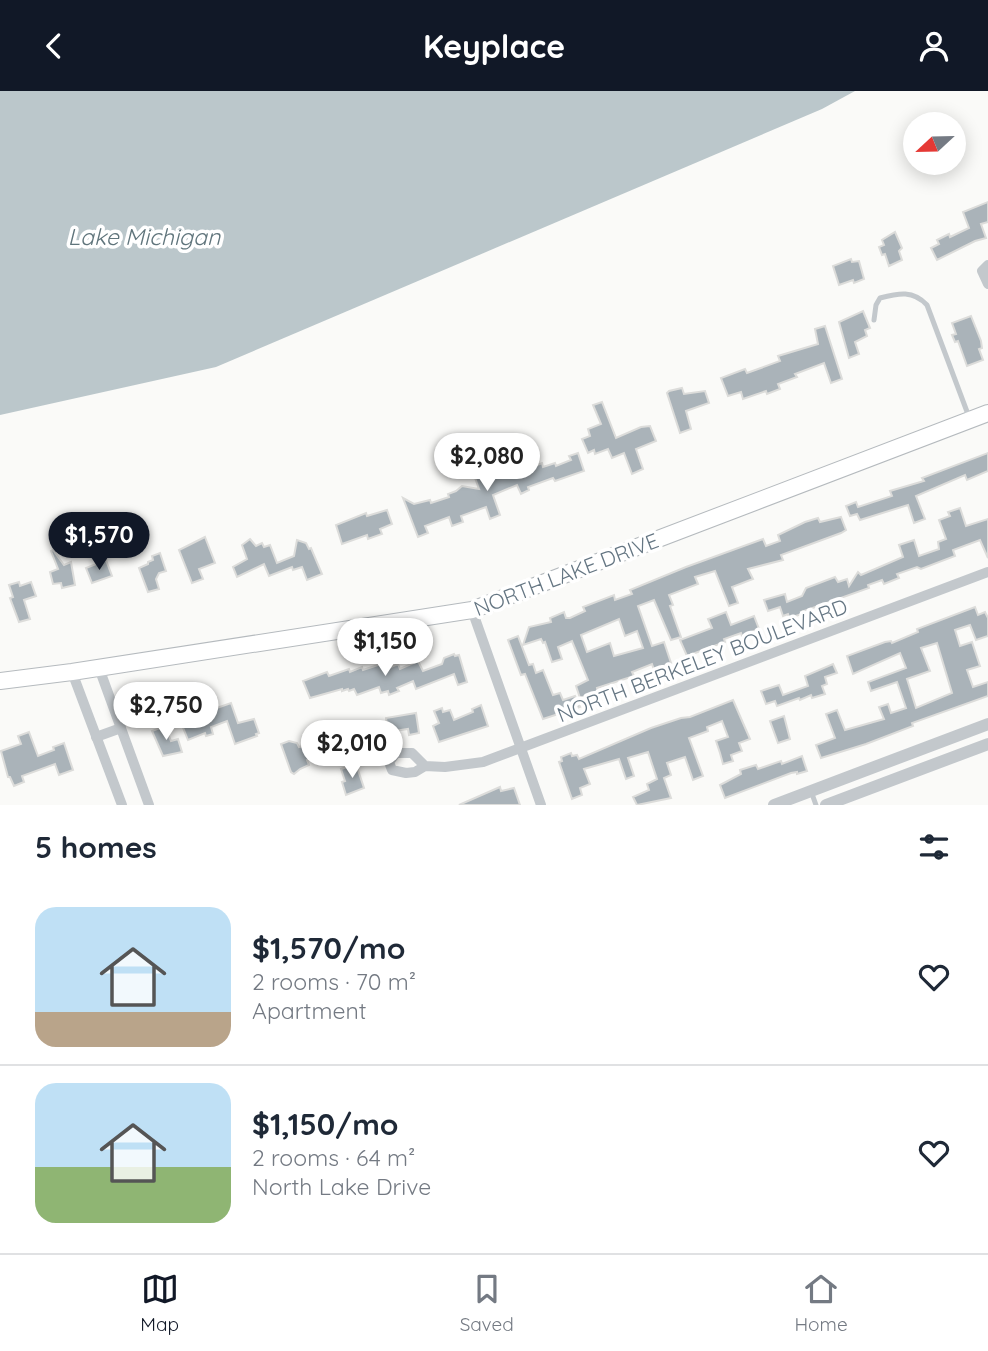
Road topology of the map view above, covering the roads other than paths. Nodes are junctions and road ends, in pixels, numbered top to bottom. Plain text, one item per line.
1 (988, 265) edge
2 (988, 284) edge
3 (874, 320) dead end
4 (988, 413) edge
5 (970, 420) junction
6 (988, 572) edge
7 (472, 610) junction
8 (99, 668) junction
9 (72, 672) junction
10 (0, 681) edge
11 (988, 724) edge
12 (121, 729) junction
13 (96, 737) junction
14 (988, 744) edge
15 (520, 750) junction
16 (425, 766) dead end
17 (811, 791) junction
18 (122, 805) edge
19 (149, 805) edge
20 (541, 805) edge
21 (774, 805) edge
22 (816, 805) edge
23 (826, 805) edge

1 - 2 street
3 - 5 lane
4 - 5 main road, NORTH LAKE DRIVE
5 - 7 main road, NORTH LAKE DRIVE
6 - 15 street, NORTH BERKELEY BOULEVARD
7 - 8 main road, NORTH LAKE DRIVE
7 - 15 street
8 - 9 main road, NORTH LAKE DRIVE
8 - 12 street
9 - 10 main road, NORTH LAKE DRIVE
9 - 13 street
11 - 17 street
12 - 13 street
12 - 19 street
13 - 18 street
14 - 23 street
15 - 16 street, NORTH BERKELEY BOULEVARD
15 - 20 street
17 - 21 street
17 - 22 lane

